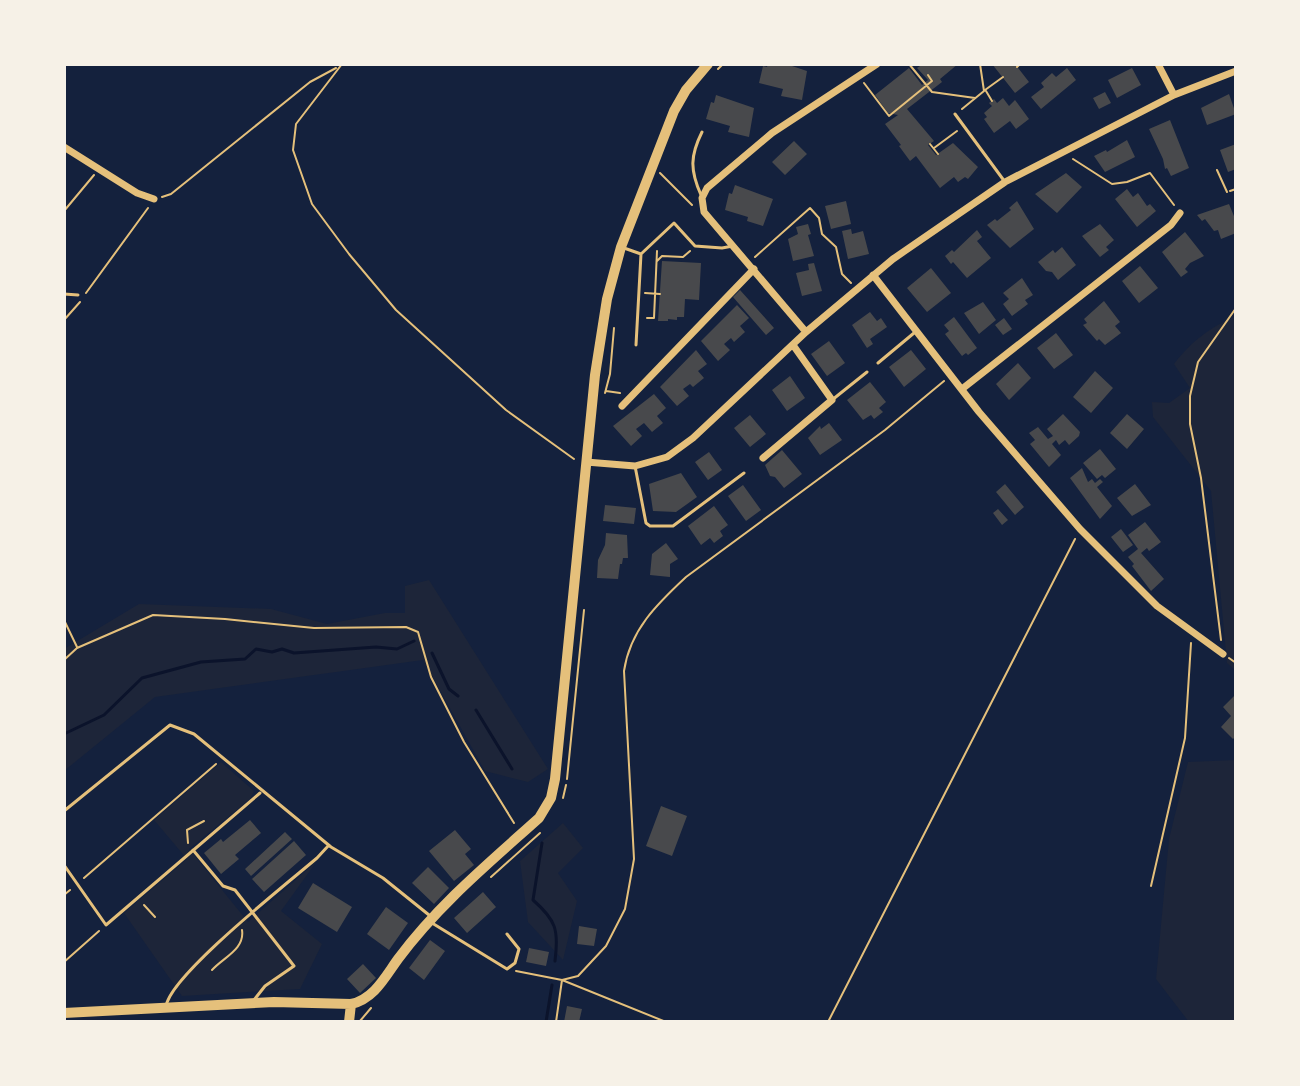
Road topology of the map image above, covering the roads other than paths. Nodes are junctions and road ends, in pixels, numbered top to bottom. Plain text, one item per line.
1 (708, 64) edge
2 (877, 64) edge
3 (1158, 64) edge
4 (1236, 71) edge
5 (1174, 95) junction
6 (955, 114) road end
7 (702, 132) dead end
8 (64, 147) edge
9 (1005, 182) junction
10 (702, 198) junction
11 (154, 199) road end
12 (1180, 213) road end
13 (733, 246) junction
14 (621, 247) junction
15 (641, 254) junction
16 (751, 266) junction
17 (873, 275) junction
18 (64, 294) edge
19 (78, 295) dead end
20 (917, 331) junction
21 (806, 332) junction
22 (636, 345) dead end
23 (793, 345) junction
24 (878, 363) dead end
25 (867, 372) dead end
26 (962, 389) junction
27 (832, 400) junction
28 (622, 406) dead end
29 (763, 458) dead end
30 (586, 462) junction
31 (635, 466) junction
32 (744, 473) dead end
33 (1223, 654) road end
34 (262, 792) junction
35 (64, 811) edge
36 (329, 845) junction
37 (193, 850) junction
38 (64, 865) edge
39 (254, 914) junction
40 (430, 919) junction
41 (507, 934) dead end
42 (252, 1003) junction
43 (351, 1004) junction
44 (166, 1007) junction
45 (64, 1013) edge
46 (349, 1022) edge

1 - 14 main road
2 - 10 street
3 - 5 street
4 - 5 street
5 - 9 street
6 - 9 lane
7 - 10 lane
8 - 11 street
9 - 17 street
10 - 13 street
12 - 26 street
13 - 15 lane
13 - 16 street
14 - 15 lane
14 - 30 main road
15 - 22 lane
16 - 21 street
16 - 28 street
17 - 20 street
17 - 21 street
18 - 19 lane
20 - 24 lane
20 - 26 street
21 - 23 street
23 - 27 street
23 - 31 street
25 - 27 lane
26 - 33 street
27 - 29 street
30 - 31 street
30 - 40 main road
31 - 32 lane
34 - 35 lane
34 - 36 lane
34 - 37 lane
36 - 39 lane
36 - 40 lane
37 - 38 lane
37 - 39 lane
39 - 42 lane
39 - 44 lane
40 - 41 lane
40 - 43 main road
42 - 43 main road
42 - 44 main road
43 - 46 main road
44 - 45 main road

